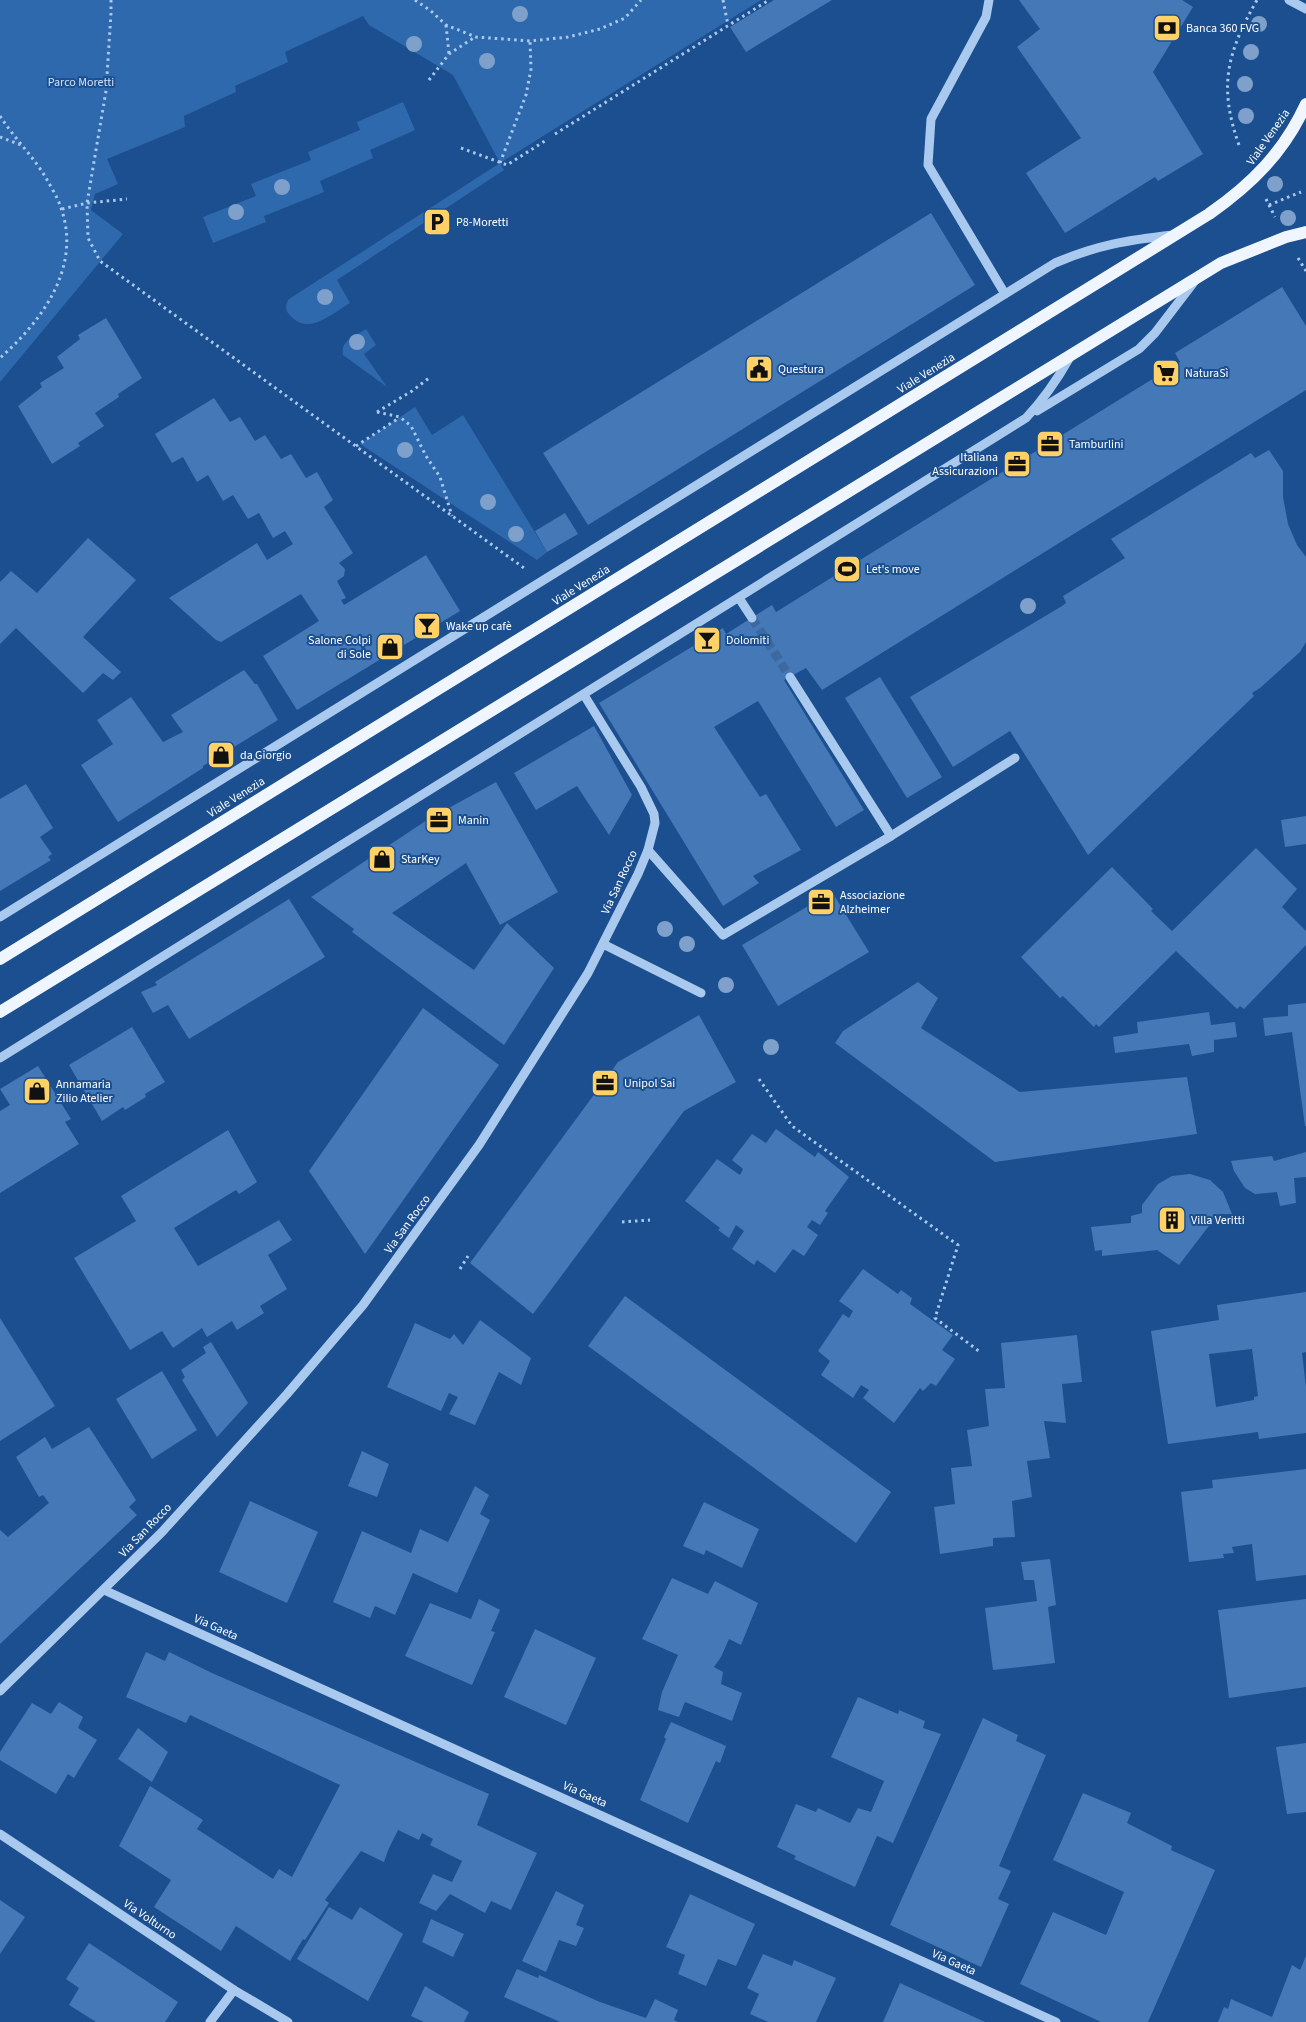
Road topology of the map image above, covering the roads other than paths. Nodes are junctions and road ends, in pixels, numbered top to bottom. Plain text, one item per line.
1 (990, 0) edge
2 (1289, 0) edge
3 (1306, 9) edge
4 (1306, 104) edge
5 (1306, 232) edge
6 (1176, 234) junction
7 (1196, 278) junction
8 (1006, 294) junction
9 (1070, 356) junction
10 (1026, 418) junction
11 (739, 598) junction
12 (752, 618) tunnel mouth
13 (790, 677) tunnel mouth
14 (584, 695) junction
15 (1015, 758) dead end
16 (892, 836) junction
17 (648, 850) junction
18 (0, 918) edge
19 (603, 944) junction
20 (0, 959) edge
21 (701, 993) dead end
22 (0, 1012) edge
23 (0, 1058) edge
24 (104, 1590) junction
25 (0, 1691) edge
26 (0, 1834) edge
27 (234, 1990) junction
28 (210, 2022) edge
29 (288, 2022) edge
30 (1056, 2022) edge

1 - 8 street
2 - 3 street
4 - 6 main road, Viale Venezia
5 - 7 main road
6 - 8 street, Viale Venezia
6 - 20 main road, Viale Venezia
7 - 9 main road
7 - 10 street
8 - 18 street, Viale Venezia
9 - 10 street
9 - 22 main road
10 - 11 street
11 - 12 street
11 - 14 street
13 - 16 street
14 - 17 street, Via San Rocco
14 - 23 street
15 - 16 street
16 - 17 street
17 - 19 street, Via San Rocco
19 - 21 street
19 - 24 street, Via San Rocco
24 - 25 street, Via San Rocco
24 - 30 street, Via Gaeta
26 - 27 street, Via Volturno
27 - 28 street
27 - 29 street, Via Volturno

